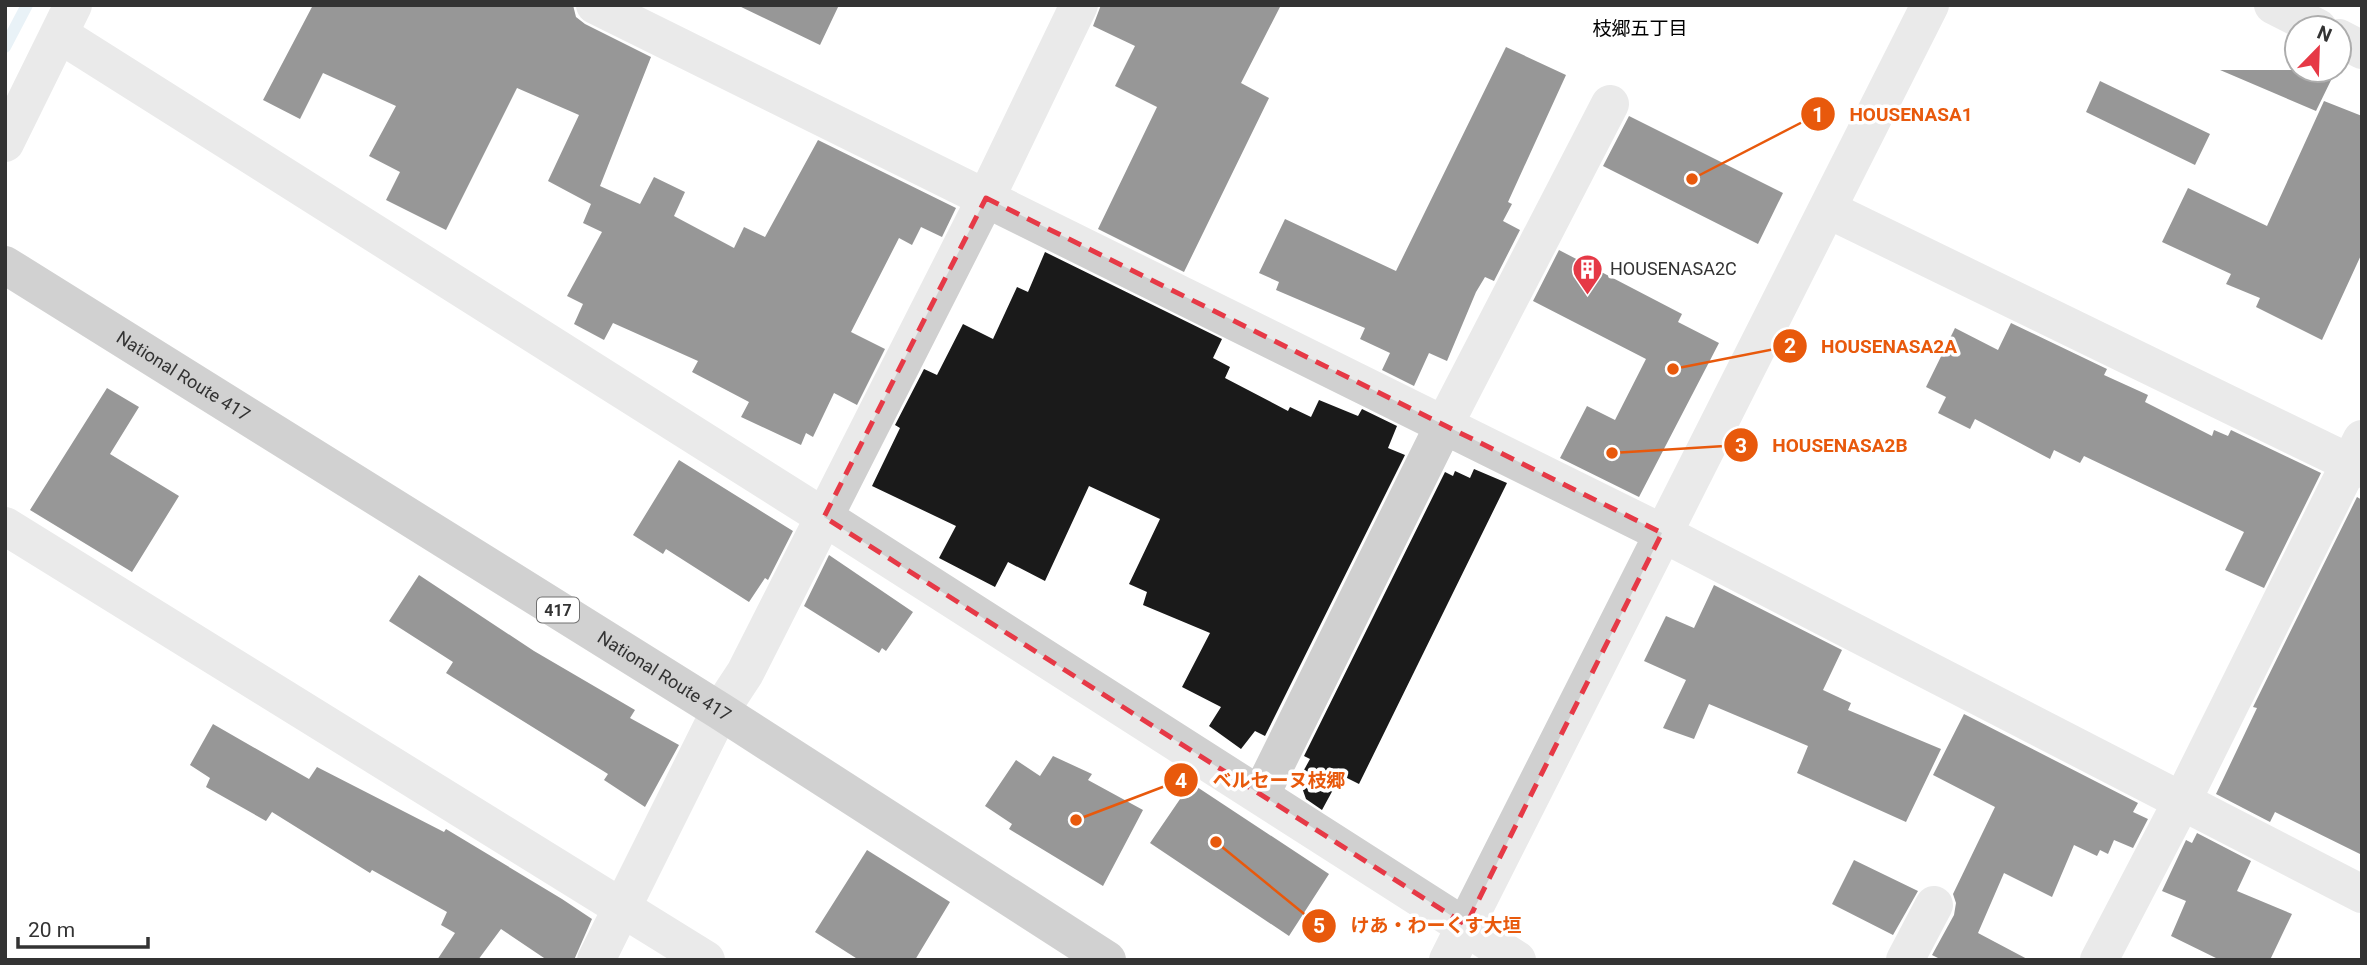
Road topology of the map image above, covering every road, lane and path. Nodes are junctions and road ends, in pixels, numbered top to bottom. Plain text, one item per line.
1 (595, 5) edge
2 (1079, 5) edge
3 (1930, 5) edge
4 (2273, 5) edge
5 (2291, 14) edge
6 (66, 19) edge
7 (1610, 104) dead end
8 (5, 143) edge
9 (986, 198) junction
10 (1827, 209) junction
11 (5, 265) edge
12 (1444, 425) junction
13 (2358, 457) edge
14 (824, 517) junction
15 (5, 526) edge
16 (1662, 533) junction
17 (720, 712) junction
18 (1261, 794) junction
19 (2182, 802) junction
20 (2362, 894) edge
21 (1934, 905) dead end
22 (622, 907) junction
23 (1466, 925) junction
24 (596, 960) edge
25 (706, 960) edge
26 (1107, 960) edge
27 (1448, 960) edge
28 (1517, 960) edge
29 (1905, 960) edge
30 (2099, 960) edge

1 - 9 street
2 - 9 street
3 - 10 street
4 - 5 street
6 - 8 street
6 - 14 street
7 - 12 street
9 - 12 street
9 - 14 street
10 - 13 street
10 - 16 street
11 - 17 highway, National Route 417 / 417
12 - 16 street
12 - 18 street
13 - 19 street
14 - 17 street
14 - 18 street
15 - 22 street
16 - 19 street
16 - 23 street
17 - 22 street
17 - 26 highway, National Route 417 / 417
18 - 23 street
19 - 20 street
19 - 30 street
21 - 29 street
22 - 24 street
22 - 25 street
23 - 27 street
23 - 28 street

